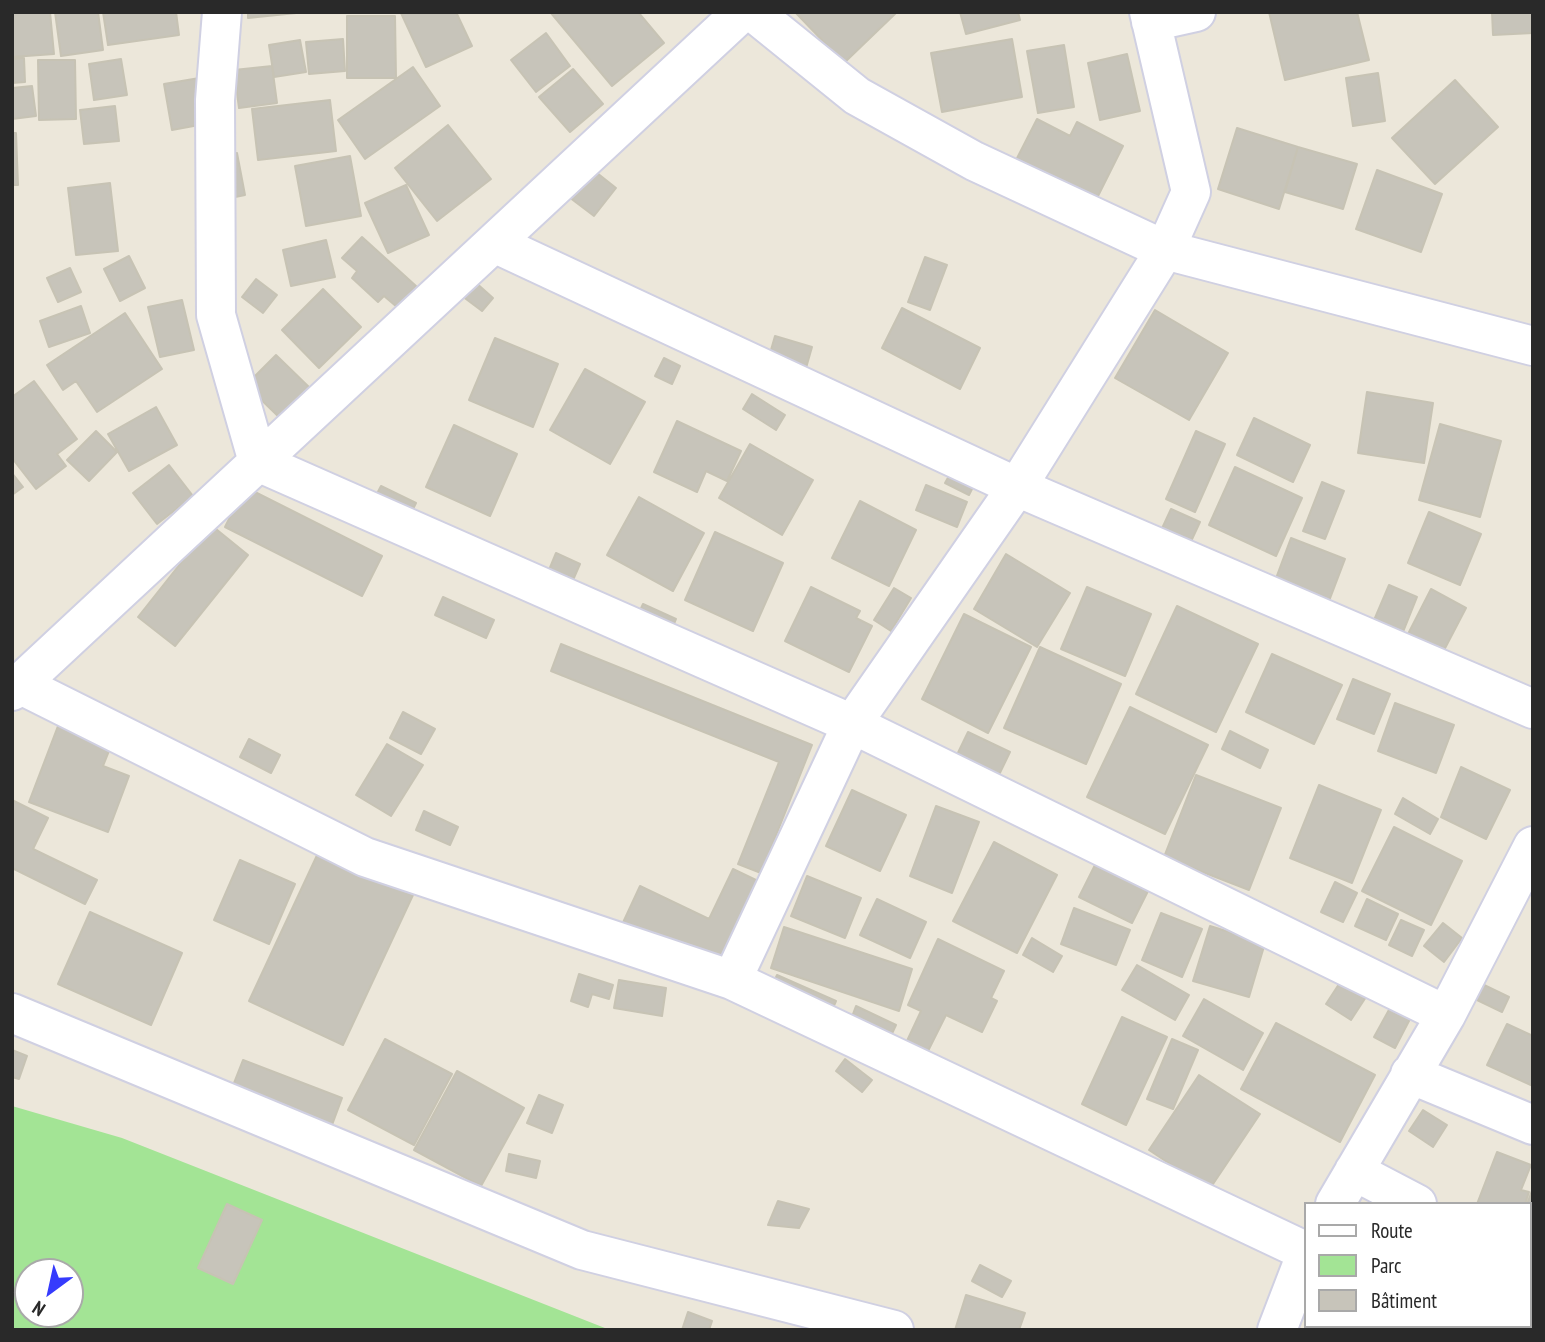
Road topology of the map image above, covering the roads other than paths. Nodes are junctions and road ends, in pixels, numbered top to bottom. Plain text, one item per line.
1 (222, 12) edge
2 (742, 12) edge
3 (753, 12) edge
4 (1196, 12) edge
5 (1150, 17) edge
6 (494, 243) junction
7 (1165, 250) junction
8 (1533, 346) edge
9 (258, 462) junction
10 (1017, 487) junction
11 (16, 687) edge
12 (1533, 709) edge
13 (852, 724) junction
14 (1533, 846) edge
15 (732, 980) junction
16 (12, 1013) edge
17 (1446, 1015) junction
18 (1410, 1074) junction
19 (1533, 1125) edge
20 (1354, 1171) junction
21 (1336, 1202) edge
22 (1413, 1202) edge
23 (1304, 1251) edge
24 (1304, 1260) edge
25 (894, 1330) edge
26 (1277, 1330) edge

1 - 9 street
2 - 6 street
3 - 7 street
4 - 5 street
5 - 7 street
6 - 9 street
6 - 10 street
7 - 8 street
7 - 10 street
9 - 11 street
9 - 13 street
10 - 12 street
10 - 13 street
11 - 15 street
13 - 15 street
13 - 17 street
14 - 17 street
15 - 23 street
16 - 25 street
17 - 18 street
18 - 19 street
18 - 20 street
20 - 21 street
20 - 22 street
24 - 26 street

